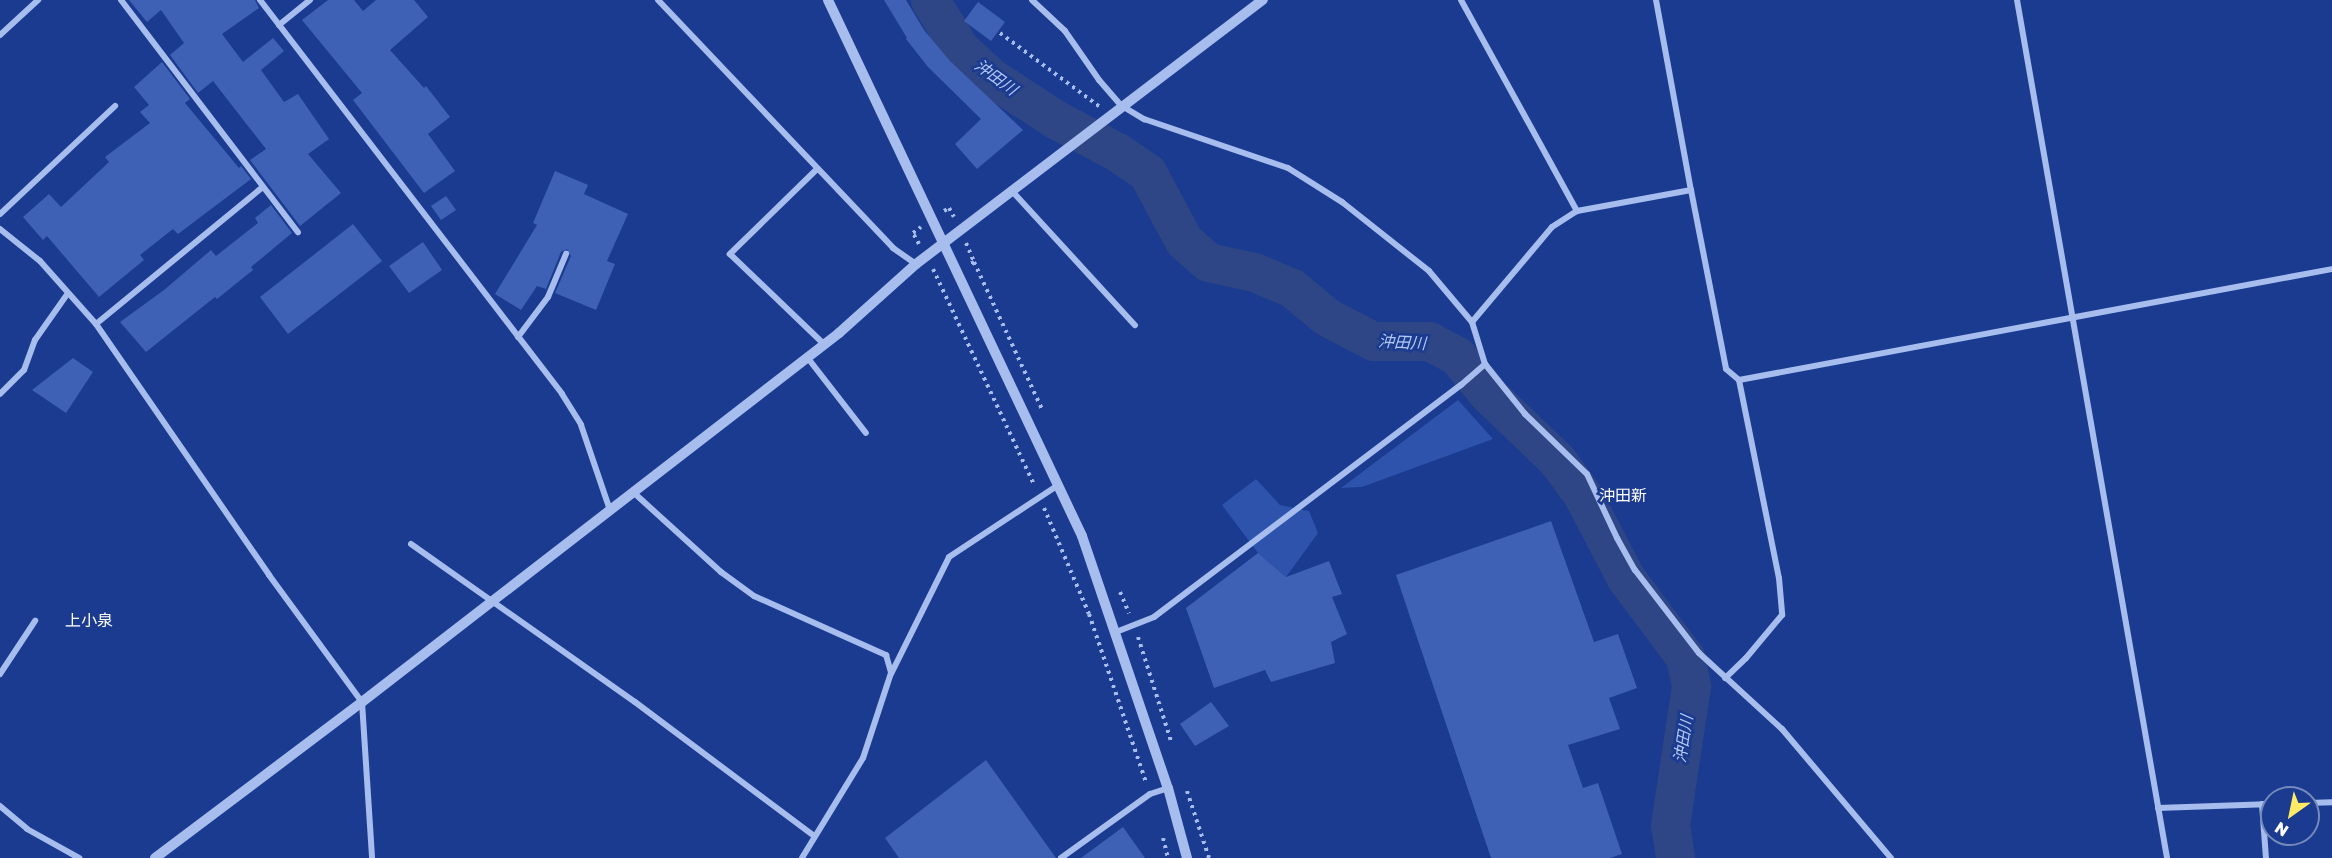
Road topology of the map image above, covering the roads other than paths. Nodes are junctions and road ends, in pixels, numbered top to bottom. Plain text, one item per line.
1 (38, 0) edge
2 (121, 0) edge
3 (260, 0) edge
4 (310, 0) edge
5 (658, 0) edge
6 (828, 0) edge
7 (1032, 0) edge
8 (1263, 0) edge
9 (1461, 0) edge
10 (1656, 0) edge
11 (2017, 0) edge
12 (279, 25) junction
13 (0, 35) edge
14 (1122, 105) junction
15 (115, 106) dead end
16 (817, 169) junction
17 (263, 188) junction
18 (1691, 189) junction
19 (1012, 191) junction
20 (1577, 211) junction
21 (0, 214) edge
22 (0, 229) edge
23 (298, 232) dead end
24 (944, 243) junction
25 (566, 254) dead end
26 (916, 264) junction
27 (2332, 269) edge
28 (68, 292) junction
29 (2071, 318) junction
30 (1472, 322) junction
31 (96, 324) junction
32 (1135, 325) dead end
33 (518, 337) junction
34 (824, 344) junction
35 (807, 357) junction
36 (1485, 364) junction
37 (1738, 380) junction
38 (0, 394) edge
39 (866, 433) dead end
40 (1058, 485) junction
41 (632, 492) junction
42 (610, 510) junction
43 (411, 544) dead end
44 (493, 600) junction
45 (35, 621) dead end
46 (1116, 632) junction
47 (891, 673) junction
48 (0, 674) edge
49 (1725, 678) junction
50 (362, 702) junction
51 (1168, 788) junction
52 (2260, 804) edge
53 (0, 806) edge
54 (2158, 808) junction
55 (814, 836) junction
56 (79, 858) edge
57 (155, 858) edge
58 (372, 858) edge
59 (802, 858) edge
60 (1061, 858) edge
61 (1187, 858) edge
62 (1891, 858) edge
63 (2167, 858) edge

1 - 13 street
2 - 17 street
3 - 12 street
4 - 12 street
5 - 16 street
6 - 24 street
7 - 14 street
8 - 14 street
9 - 20 street
10 - 18 street
11 - 29 street
12 - 33 street
14 - 19 street
14 - 30 street
15 - 21 street
16 - 26 street
16 - 34 street
17 - 23 street
17 - 31 street
18 - 20 street
18 - 37 street
19 - 24 street
19 - 32 street
20 - 30 street
22 - 28 street
24 - 26 street
24 - 40 street
25 - 33 street
26 - 34 street
27 - 29 street
28 - 31 street
28 - 38 street
29 - 37 street
29 - 54 street
30 - 36 street
31 - 50 street
33 - 42 street
34 - 35 street
35 - 39 street
35 - 41 street
36 - 46 street
36 - 49 street
37 - 49 street
40 - 46 street
40 - 47 street
41 - 42 street
41 - 47 street
42 - 44 street
43 - 44 street
44 - 50 street
44 - 55 street
45 - 48 street
46 - 51 street
47 - 55 street
49 - 62 street
50 - 57 street
50 - 58 street
51 - 60 street
51 - 61 street
52 - 54 street
53 - 56 street
54 - 63 street
55 - 59 street

